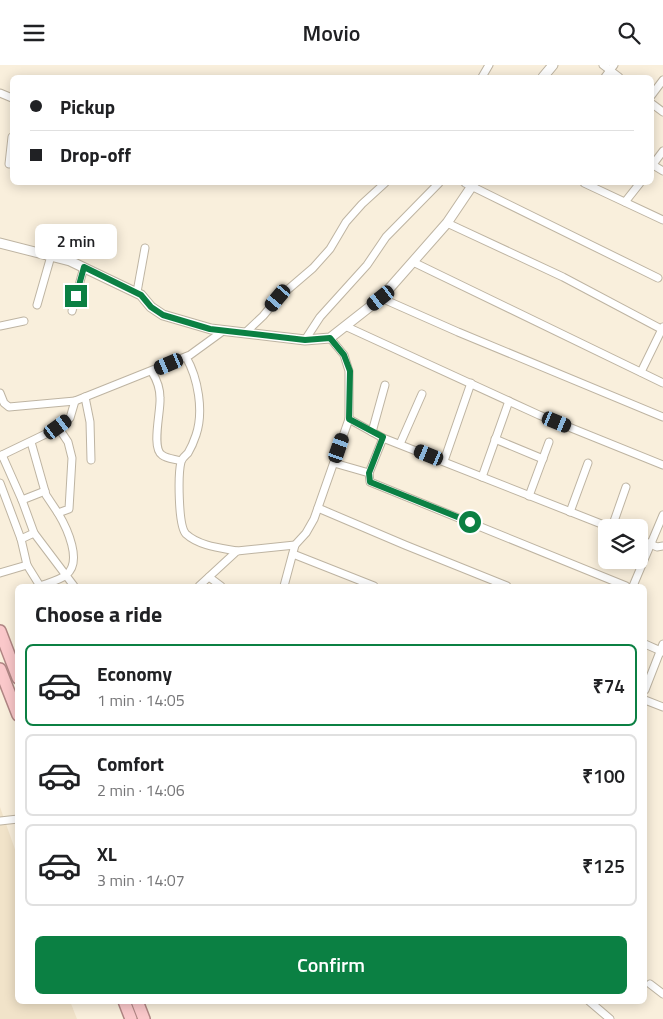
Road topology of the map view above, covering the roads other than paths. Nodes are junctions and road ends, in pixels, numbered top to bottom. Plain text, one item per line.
1 (553, 65) edge
2 (603, 65) edge
3 (612, 68) edge
4 (545, 75) edge
5 (663, 80) edge
6 (654, 92) edge
7 (663, 151) edge
8 (10, 155) edge
9 (654, 163) edge
10 (9, 164) dead end
11 (383, 185) edge
12 (437, 185) edge
13 (469, 185) edge
14 (472, 185) edge
15 (588, 185) edge
16 (638, 185) edge
17 (625, 202) junction
18 (663, 220) edge
19 (447, 223) junction
20 (0, 243) edge
21 (145, 248) dead end
22 (51, 255) junction
23 (413, 261) junction
24 (84, 267) junction
25 (658, 278) dead end
26 (136, 293) junction
27 (381, 298) junction
28 (37, 305) dead end
29 (72, 311) dead end
30 (24, 321) dead end
31 (0, 326) edge
32 (345, 326) junction
33 (663, 328) edge
34 (223, 331) junction
35 (245, 333) junction
36 (330, 338) junction
37 (305, 340) junction
38 (186, 357) junction
39 (152, 372) junction
40 (641, 373) junction
41 (471, 383) junction
42 (663, 383) edge
43 (385, 385) dead end
44 (0, 393) edge
45 (422, 394) dead end
46 (85, 397) junction
47 (75, 401) junction
48 (509, 401) junction
49 (663, 417) edge
50 (349, 419) junction
51 (58, 427) junction
52 (372, 432) junction
53 (383, 437) junction
54 (495, 439) junction
55 (31, 442) junction
56 (549, 442) dead end
57 (400, 444) junction
58 (1, 456) edge
59 (543, 459) junction
60 (91, 461) dead end
61 (181, 461) junction
62 (444, 461) junction
63 (334, 463) junction
64 (588, 463) dead end
65 (663, 465) edge
66 (369, 473) junction
67 (482, 477) junction
68 (0, 485) edge
69 (626, 487) dead end
70 (45, 491) junction
71 (530, 496) junction
72 (22, 500) junction
73 (318, 508) junction
74 (570, 512) junction
75 (58, 513) junction
76 (663, 515) edge
77 (613, 519) edge
78 (598, 522) edge
79 (34, 533) junction
80 (22, 539) junction
81 (650, 544) junction
82 (295, 545) junction
83 (663, 545) edge
84 (237, 551) junction
85 (293, 555) junction
86 (27, 565) junction
87 (0, 573) edge
88 (66, 576) junction
89 (209, 577) junction
90 (39, 584) edge
91 (45, 584) edge
92 (72, 584) edge
93 (202, 584) edge
94 (218, 584) edge
95 (286, 584) edge
96 (369, 584) edge
97 (502, 584) edge
98 (621, 584) edge
99 (634, 584) edge
100 (0, 631) edge
101 (647, 645) edge
102 (662, 649) edge
103 (0, 669) edge
104 (15, 670) edge
105 (647, 684) edge
106 (647, 701) edge
107 (15, 707) edge
108 (663, 707) edge
109 (15, 819) edge
110 (0, 821) edge
111 (650, 985) dead end
112 (663, 995) edge
113 (125, 1004) edge
114 (139, 1004) edge
115 (593, 1004) edge
116 (130, 1019) edge
117 (144, 1019) edge
118 (610, 1019) edge

1 - 4 street
2 - 3 street
5 - 6 street
7 - 9 street
8 - 10 street
11 - 35 street
12 - 37 street
13 - 19 street
14 - 25 street
15 - 17 street
16 - 17 street
17 - 18 street
19 - 23 street
19 - 33 street
20 - 22 street
21 - 26 street
22 - 24 street
22 - 28 street
23 - 27 street
23 - 40 street
24 - 26 street
24 - 29 street
26 - 34 street
27 - 32 street
27 - 49 street
30 - 31 street
32 - 36 street
32 - 41 street
33 - 40 street
34 - 35 street
34 - 38 street
35 - 37 street
36 - 37 street
36 - 50 street
38 - 39 street
38 - 61 street
39 - 46 street
39 - 61 street
40 - 42 street
41 - 48 street
41 - 62 street
43 - 52 street
44 - 47 street
45 - 57 street
46 - 47 street
46 - 60 street
47 - 51 street
48 - 54 street
48 - 65 street
50 - 52 street
50 - 63 street
51 - 55 street
51 - 75 street
52 - 53 street
53 - 57 street
53 - 66 street
54 - 59 street
54 - 67 street
55 - 58 street
55 - 70 street
56 - 59 street
57 - 62 street
58 - 72 street
59 - 71 street
61 - 84 street
62 - 67 street
63 - 66 street
63 - 73 street
64 - 74 street
66 - 98 street
67 - 71 street
68 - 80 street
69 - 77 street
70 - 72 street
70 - 75 street
71 - 74 street
72 - 79 street
73 - 82 street
73 - 97 street
74 - 78 street
75 - 88 street
76 - 81 street
79 - 80 street
79 - 88 street
80 - 86 street
81 - 83 street
81 - 99 street
82 - 84 street
82 - 85 street
84 - 89 street
85 - 95 street
85 - 96 street
86 - 87 street
86 - 90 street
88 - 91 street
88 - 92 street
89 - 93 street
89 - 94 street
100 - 104 highway
101 - 102 street
102 - 105 street
103 - 107 highway
106 - 108 street
109 - 110 street
111 - 112 street
113 - 116 highway
114 - 117 highway
115 - 118 street

